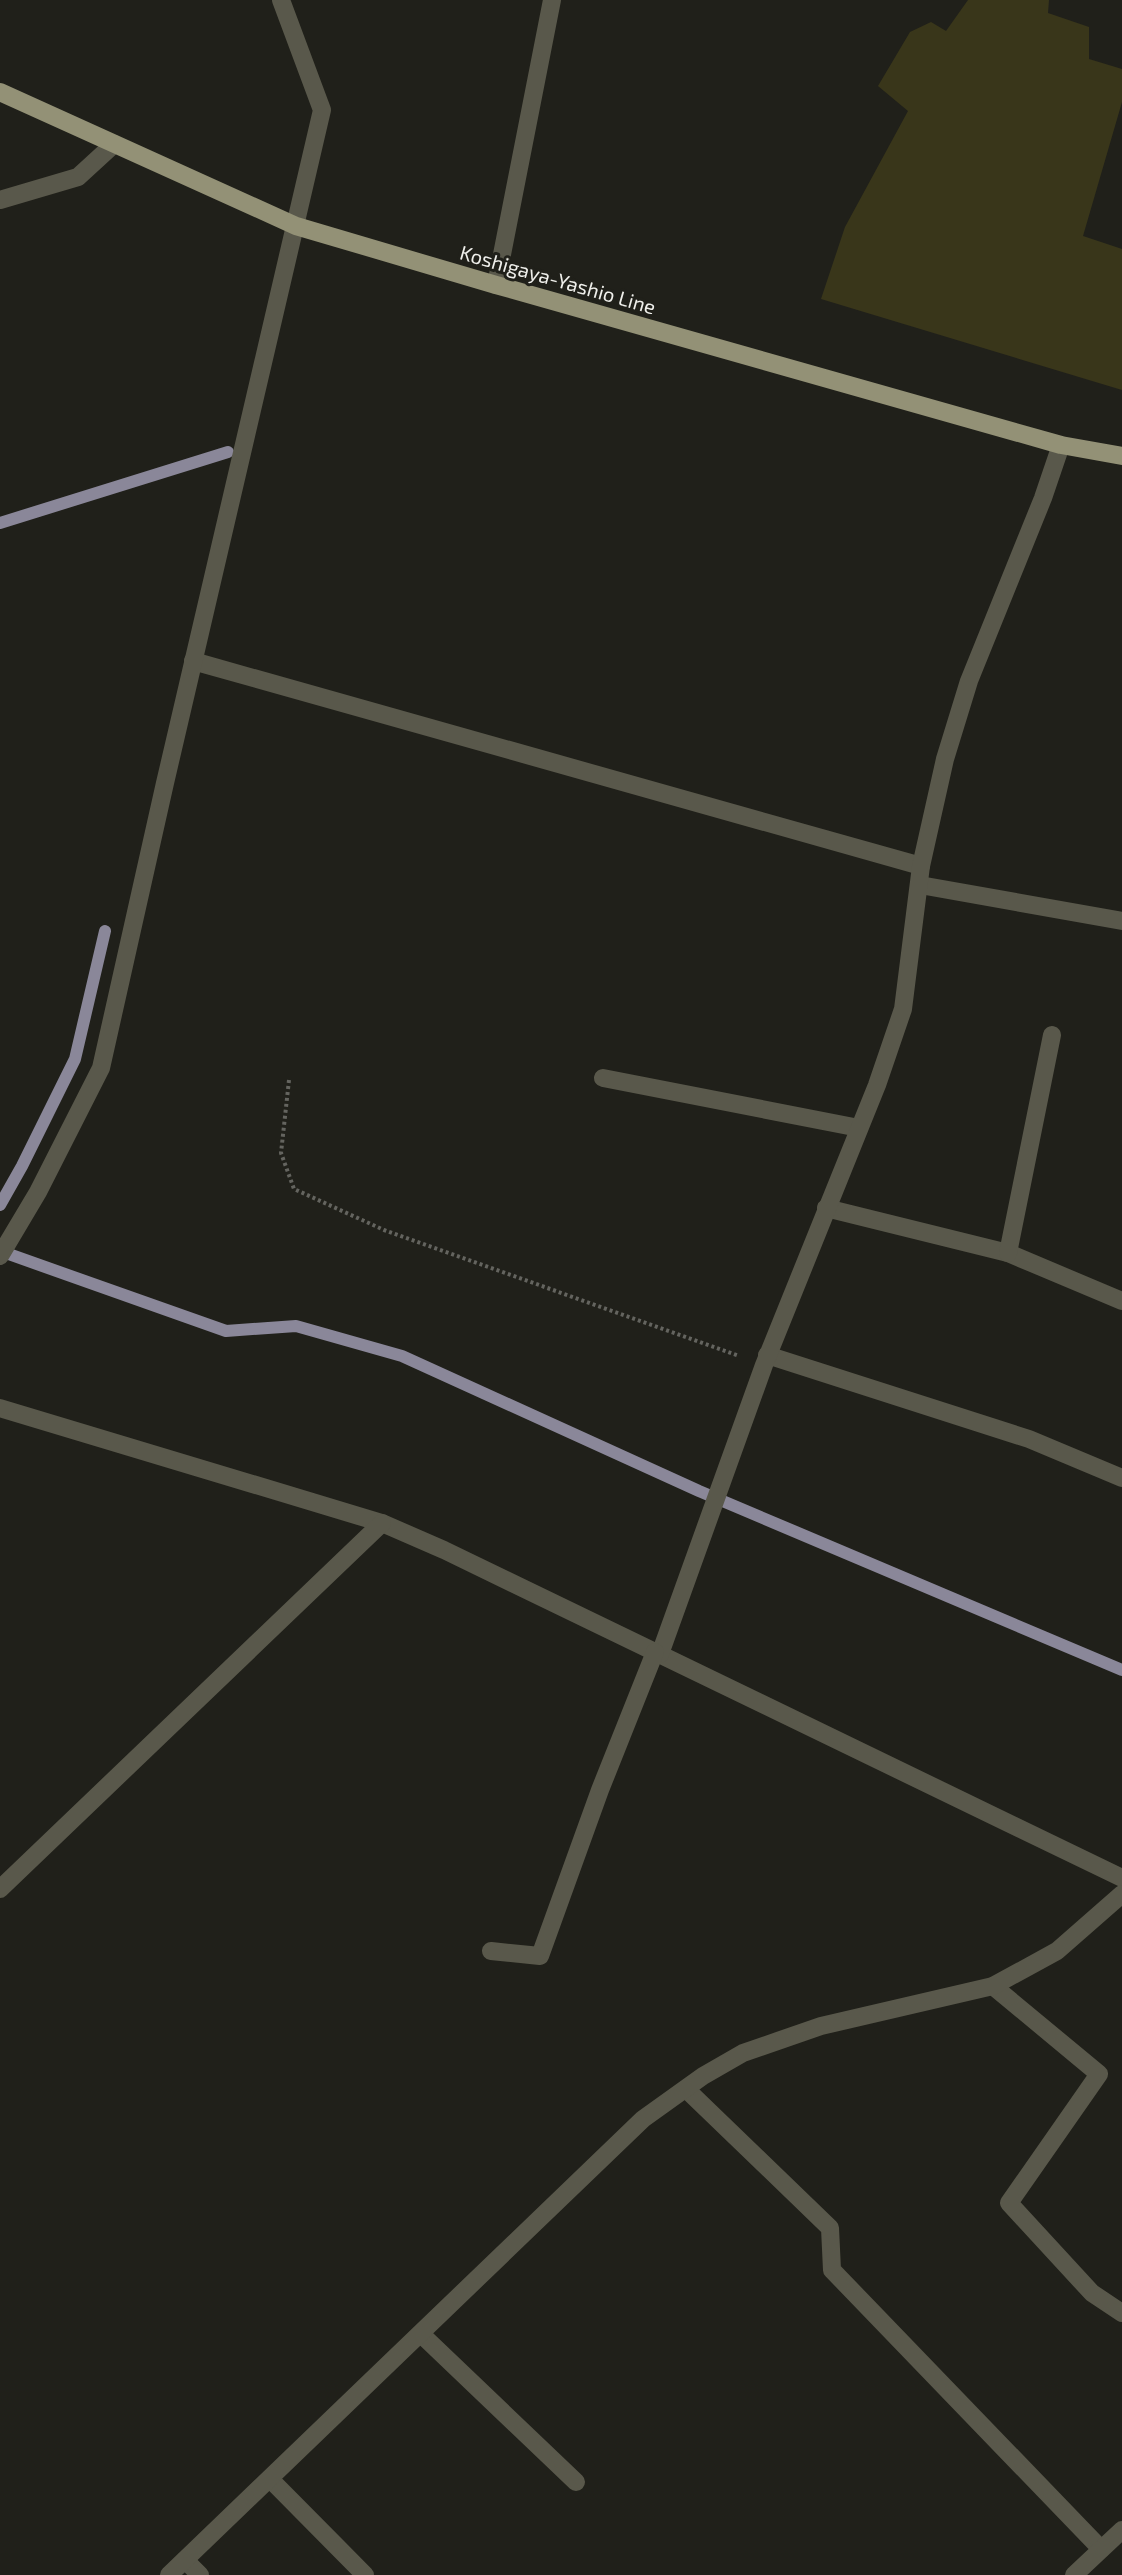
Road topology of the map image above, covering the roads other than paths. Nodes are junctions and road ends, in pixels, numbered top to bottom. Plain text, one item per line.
1 (281, 0) edge
2 (552, 0) edge
3 (0, 92) edge
4 (114, 144) junction
5 (0, 200) edge
6 (296, 226) junction
7 (496, 285) junction
8 (1061, 445) junction
9 (1122, 456) edge
10 (193, 661) junction
11 (921, 866) junction
12 (920, 885) junction
13 (1122, 921) edge
14 (1052, 1035) dead end
15 (603, 1078) dead end
16 (859, 1128) junction
17 (826, 1208) junction
18 (1008, 1253) junction
19 (0, 1256) edge
20 (1122, 1301) edge
21 (766, 1360) junction
22 (0, 1408) edge
23 (1122, 1478) edge
24 (382, 1523) junction
25 (657, 1653) junction
26 (1122, 1878) edge
27 (0, 1889) edge
28 (1122, 1894) edge
29 (491, 1951) dead end
30 (993, 1986) junction
31 (686, 2088) junction
32 (1122, 2313) edge
33 (421, 2334) junction
34 (270, 2479) junction
35 (576, 2482) dead end
36 (1122, 2530) edge
37 (1101, 2549) junction
38 (185, 2560) junction
39 (169, 2575) edge
40 (200, 2575) edge
41 (365, 2575) edge
42 (1074, 2575) edge

1 - 6 street
2 - 7 street
3 - 4 main road, Koshigaya-Yashio Line
4 - 5 street
4 - 6 main road, Koshigaya-Yashio Line
6 - 7 main road, Koshigaya-Yashio Line
6 - 10 street
7 - 8 main road, Koshigaya-Yashio Line
8 - 9 main road, Koshigaya-Yashio Line
8 - 11 street
10 - 11 street
10 - 19 street
11 - 12 street
12 - 13 street
12 - 16 street
14 - 18 street
15 - 16 street
16 - 17 street
17 - 18 street
17 - 21 street
18 - 20 street
21 - 23 street
21 - 25 street
22 - 24 street
24 - 25 street
24 - 27 street
25 - 26 street
25 - 29 street
28 - 30 street
30 - 31 street
30 - 32 street
31 - 33 street
31 - 37 street
33 - 34 street
33 - 35 street
34 - 38 street
34 - 41 street
36 - 37 street
37 - 42 street
38 - 39 street
38 - 40 street

